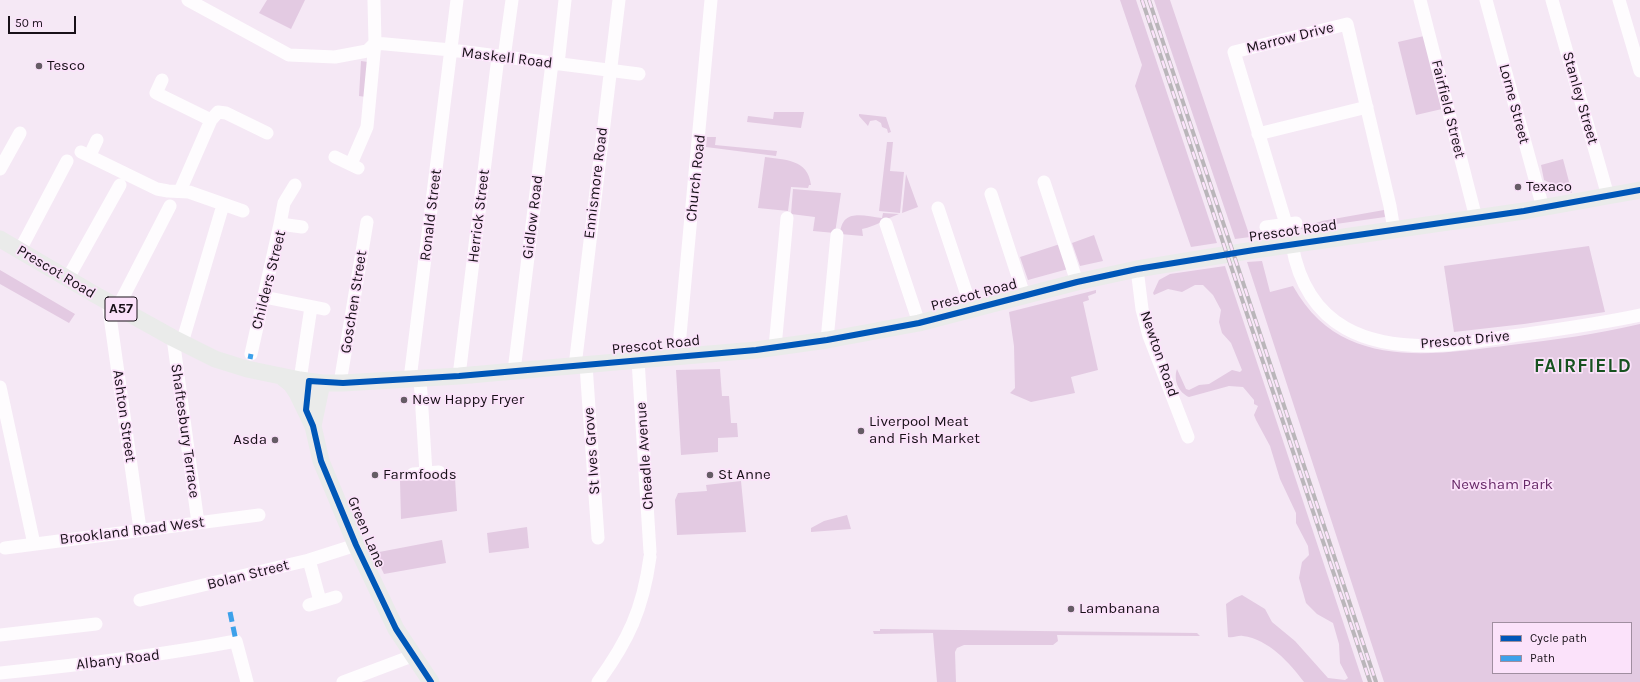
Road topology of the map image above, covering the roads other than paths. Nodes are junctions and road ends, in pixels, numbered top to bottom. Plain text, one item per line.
1 (188, 0) edge
2 (374, 0) edge
3 (457, 0) edge
4 (512, 0) edge
5 (565, 0) edge
6 (619, 0) edge
7 (711, 0) edge
8 (1420, 0) edge
9 (1486, 0) edge
10 (1552, 0) edge
11 (1620, 0) edge
12 (375, 43) junction
13 (451, 50) junction
14 (501, 57) junction
15 (555, 64) junction
16 (610, 71) junction
17 (1640, 71) edge
18 (639, 74) dead end
19 (162, 80) dead end
20 (1367, 107) junction
21 (212, 120) junction
22 (20, 133) dead end
23 (260, 134) dead end
24 (1258, 134) junction
25 (97, 140) dead end
26 (335, 157) dead end
27 (67, 161) dead end
28 (0, 169) edge
29 (1044, 182) dead end
30 (120, 184) dead end
31 (295, 185) dead end
32 (1640, 190) edge
33 (180, 191) junction
34 (991, 194) dead end
35 (1608, 196) junction
36 (223, 205) junction
37 (170, 206) dead end
38 (938, 208) dead end
39 (1542, 208) junction
40 (243, 211) dead end
41 (787, 218) dead end
42 (1476, 218) junction
43 (367, 222) dead end
44 (280, 224) junction
45 (886, 224) dead end
46 (302, 227) dead end
47 (1266, 227) dead end
48 (1394, 230) junction
49 (838, 235) dead end
50 (0, 239) edge
51 (1292, 245) junction
52 (20, 250) junction
53 (1137, 268) junction
54 (68, 278) junction
55 (1077, 282) junction
56 (1024, 295) junction
57 (264, 297) junction
58 (113, 305) junction
59 (311, 307) junction
60 (324, 309) dead end
61 (972, 310) junction
62 (1640, 315) edge
63 (919, 323) junction
64 (827, 340) junction
65 (178, 341) junction
66 (776, 347) junction
67 (251, 354) dead end
68 (678, 357) junction
69 (638, 360) junction
70 (580, 365) junction
71 (514, 371) junction
72 (281, 376) junction
73 (459, 376) junction
74 (415, 379) junction
75 (310, 381) junction
76 (340, 383) junction
77 (0, 387) edge
78 (306, 410) junction
79 (313, 426) junction
80 (1188, 437) dead end
81 (413, 474) dead end
82 (259, 515) dead end
83 (198, 523) junction
84 (140, 529) junction
85 (598, 538) dead end
86 (34, 544) junction
87 (356, 545) junction
88 (5, 548) dead end
89 (310, 560) junction
90 (336, 597) dead end
91 (140, 600) dead end
92 (96, 624) dead end
93 (0, 635) edge
94 (412, 656) junction
95 (0, 673) edge
96 (247, 682) edge
97 (343, 682) edge
98 (431, 682) edge
99 (598, 682) edge

1 - 12 street
2 - 12 street
3 - 13 street, Ronald Street
4 - 14 street, Herrick Street
5 - 15 street, Gidlow Road
6 - 16 street, Ennismore Road
7 - 68 street, Church Road
8 - 42 street, Fairfield Street
9 - 39 street, Lorne Street
10 - 35 street, Stanley Street
11 - 17 street
12 - 13 street, Maskell Road
12 - 26 street
13 - 14 street, Maskell Road
13 - 74 street, Ronald Street
14 - 15 street, Maskell Road
14 - 73 street, Herrick Street
15 - 16 street, Maskell Road
15 - 71 street, Gidlow Road
16 - 18 street, Maskell Road
16 - 70 street, Ennismore Road
19 - 21 street
20 - 24 street
20 - 24 street, Marrow Drive
20 - 48 street, Marrow Drive
21 - 23 street
21 - 33 street
22 - 28 street
24 - 47 street, Marrow Drive
25 - 33 street
27 - 52 street
29 - 55 street
30 - 54 street
31 - 44 street
32 - 35 main road, Prescot Road / A57
33 - 36 street
34 - 56 street
35 - 39 main road, Prescot Road / A57
36 - 40 street
36 - 65 street
37 - 58 street
38 - 61 street
39 - 42 main road, Prescot Road / A57
41 - 66 street
42 - 48 main road, Prescot Road / A57
43 - 76 street, Goschen Street
44 - 46 street, Childers Street
44 - 57 street, Childers Street
45 - 63 street
48 - 51 main road, Prescot Road / A57
49 - 64 street
50 - 52 main road, Prescot Road / A57
51 - 53 main road, Prescot Road / A57
51 - 62 street, Prescot Drive
52 - 54 main road, Prescot Road / A57
53 - 55 main road, Prescot Road / A57
53 - 80 street, Newton Road
54 - 58 main road, Prescot Road / A57
55 - 56 main road, Prescot Road / A57
56 - 61 main road, Prescot Road / A57
57 - 59 street
57 - 67 street, Childers Street
58 - 65 main road, Prescot Road / A57
58 - 84 street, Ashton Street
59 - 60 street
59 - 75 street
61 - 63 main road, Prescot Road / A57
63 - 64 main road, Prescot Road / A57
64 - 66 main road, Prescot Road / A57
65 - 72 main road, Prescot Road / A57
65 - 83 street, Shaftesbury Terrace
66 - 68 main road, Prescot Road / A57
68 - 69 main road, Prescot Road / A57
69 - 70 main road, Prescot Road / A57
69 - 99 street, Cheadle Avenue
70 - 71 main road, Prescot Road / A57
70 - 85 street, St Ives Grove
71 - 73 main road, Prescot Road / A57
72 - 75 main road, Prescot Road / A57
72 - 78 main road
73 - 74 main road, Prescot Road / A57
74 - 76 main road, Prescot Road / A57
74 - 81 street, Ronald Street
75 - 76 main road, Prescot Road / A57
75 - 78 main road, Green Lane
75 - 79 main road, Green Lane
77 - 86 street
78 - 79 main road, Green Lane
79 - 87 main road, Green Lane
82 - 83 street, Brookland Road West
83 - 84 street, Brookland Road West
84 - 86 street, Brookland Road West
86 - 88 street, Brookland Road West
87 - 89 street, Bolan Street
87 - 94 main road, Green Lane
89 - 90 street
89 - 91 street, Bolan Street
92 - 93 street
94 - 97 street
94 - 98 main road, Green Lane
95 - 96 street, Albany Road

